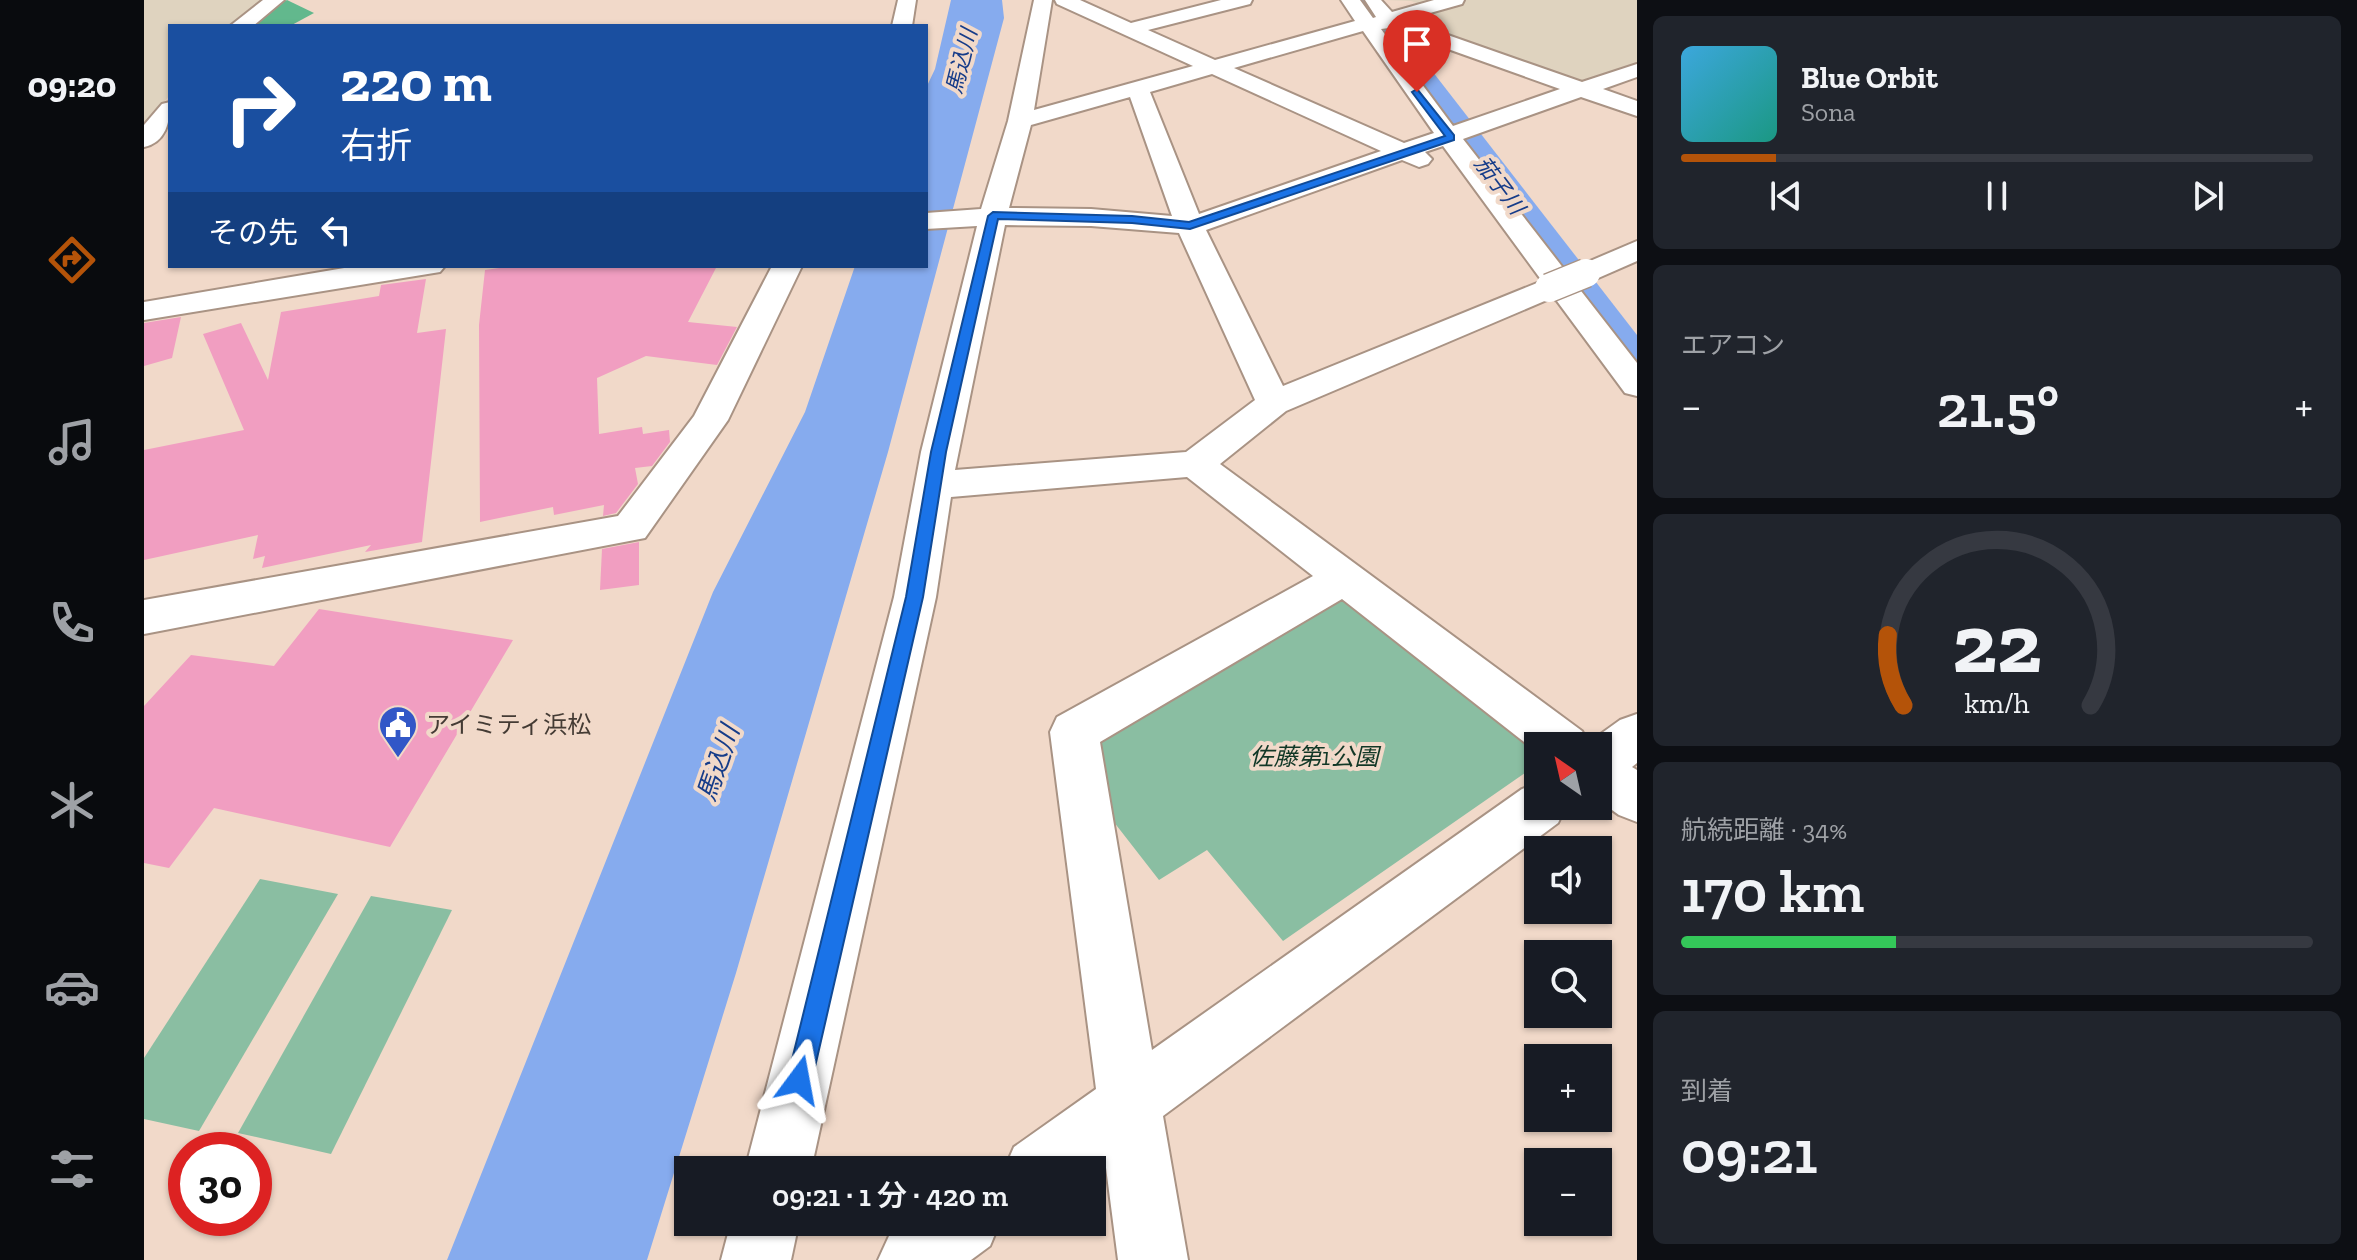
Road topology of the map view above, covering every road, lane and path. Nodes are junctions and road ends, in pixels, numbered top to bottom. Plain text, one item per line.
1 (275, 0) edge
2 (907, 0) edge
3 (1043, 0) edge
4 (1064, 0) edge
5 (1243, 0) edge
6 (1350, 0) edge
7 (1372, 0) edge
8 (1455, 0) edge
9 (1383, 22) junction
10 (243, 24) edge
11 (902, 24) edge
12 (1130, 29) junction
13 (1216, 67) junction
14 (1637, 70) edge
15 (1138, 90) junction
16 (1586, 90) junction
17 (1637, 109) edge
18 (168, 111) edge
19 (1020, 121) junction
20 (1463, 133) junction
21 (144, 140) edge
22 (1405, 153) junction
23 (1484, 185) junction
24 (986, 216) junction
25 (928, 221) edge
26 (1190, 226) junction
27 (1635, 253) edge
28 (408, 268) edge
29 (786, 268) edge
30 (144, 311) edge
31 (1637, 386) edge
32 (1274, 403) junction
33 (1195, 464) junction
34 (933, 485) junction
35 (1344, 578) junction
36 (144, 617) edge
37 (1547, 732) edge
38 (1637, 735) edge
39 (1612, 754) edge
40 (1612, 781) edge
41 (1637, 799) edge
42 (1524, 818) edge
43 (1132, 1102) junction
44 (781, 1156) edge
45 (1057, 1156) edge
46 (762, 1236) edge
47 (946, 1236) edge
48 (756, 1260) edge
49 (913, 1260) edge
50 (1153, 1260) edge

1 - 10 street
2 - 11 street
3 - 19 street
4 - 12 street
5 - 12 street
6 - 9 street
7 - 9 street
8 - 9 street
9 - 13 street
9 - 16 street
9 - 20 street
12 - 13 street
13 - 15 street
13 - 22 street
14 - 16 street
15 - 19 street
15 - 26 street
16 - 17 street
16 - 20 street
18 - 21 street
19 - 24 street
20 - 22 street
20 - 23 street
22 - 23 street
22 - 26 street
23 - 31 street
24 - 25 street
24 - 26 street
24 - 34 street
26 - 32 street
27 - 32 street, bridge
28 - 30 street
29 - 36 street
32 - 33 street
33 - 34 street
33 - 35 street
34 - 44 street
35 - 37 street
35 - 43 street
38 - 39 street
40 - 41 street
42 - 43 street
43 - 45 street
43 - 50 street
46 - 48 street
47 - 49 street

